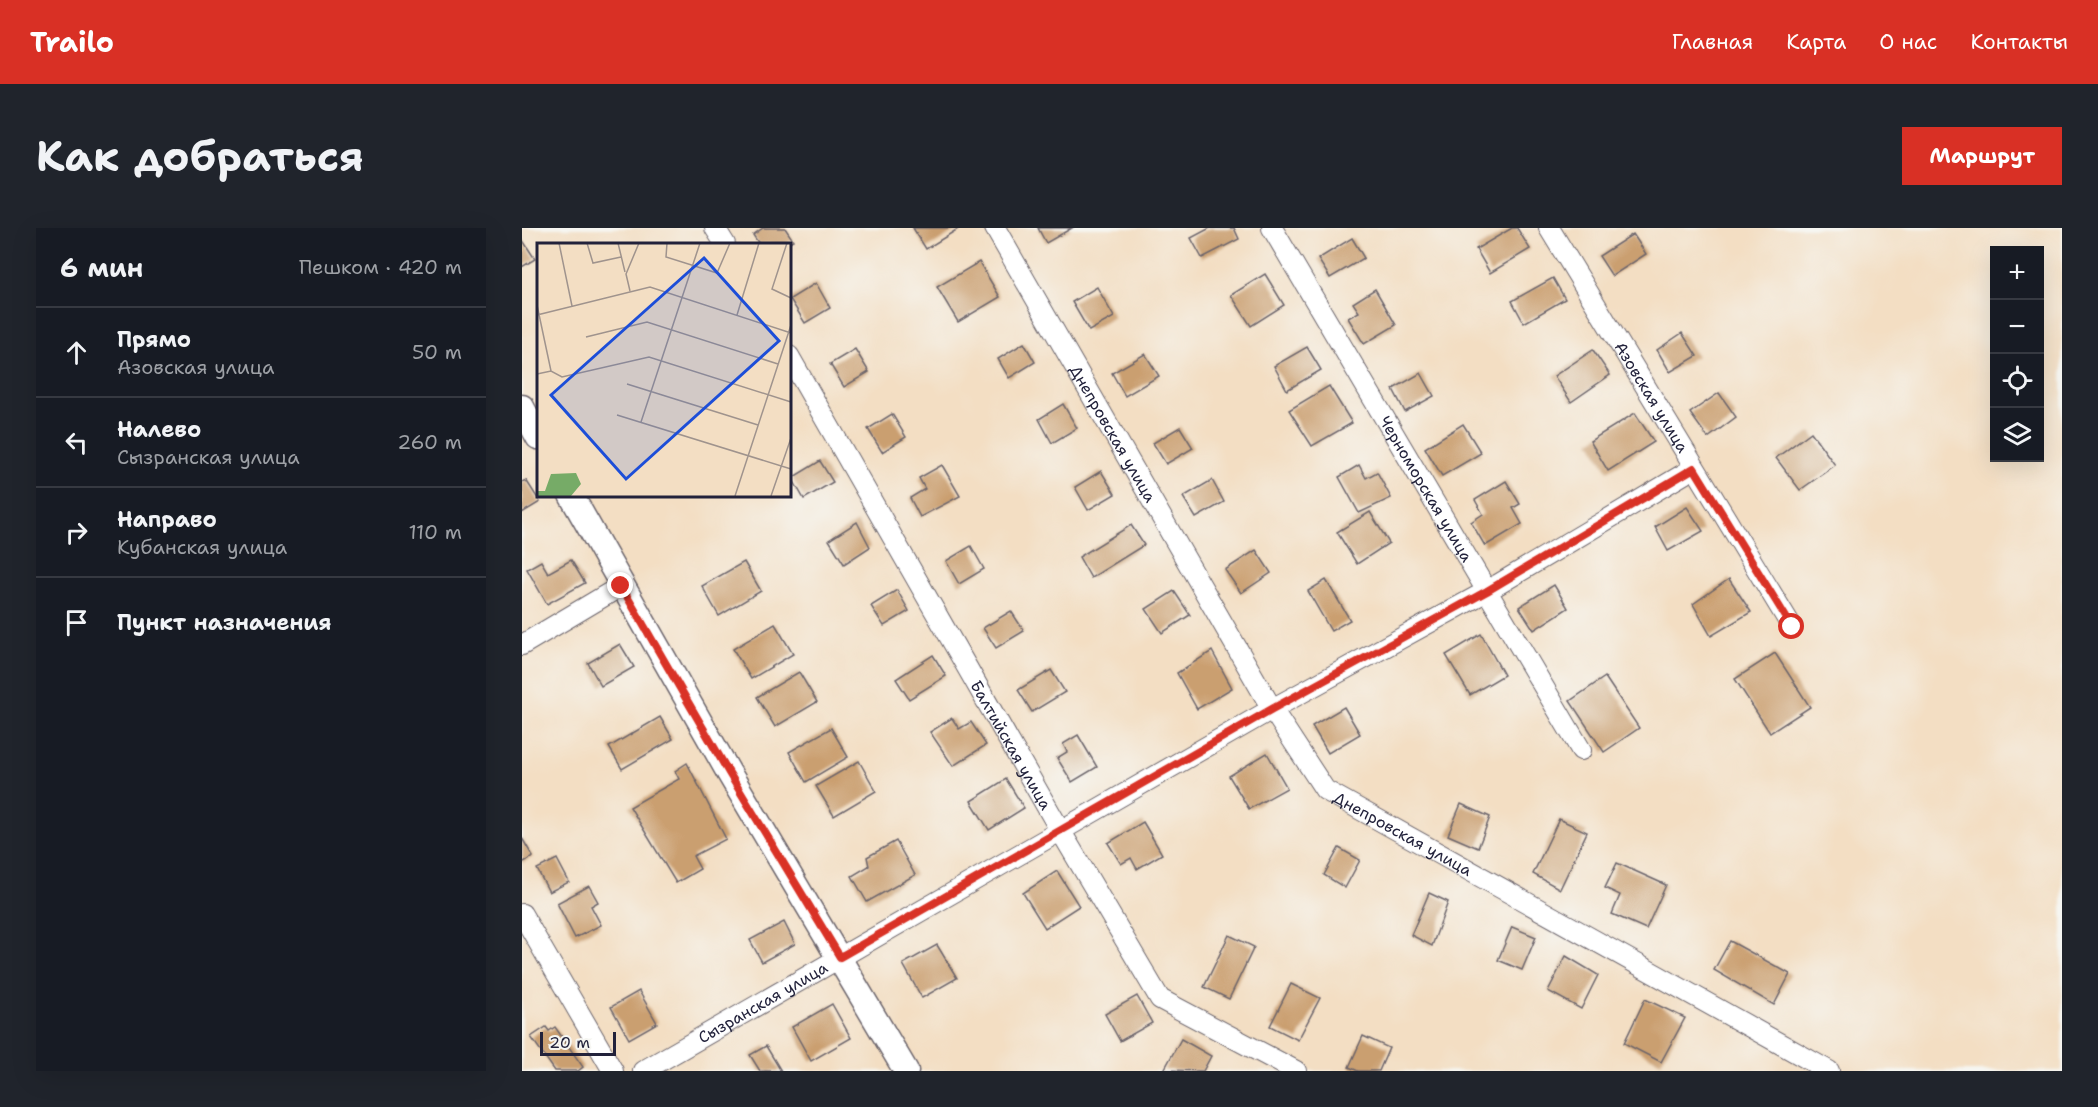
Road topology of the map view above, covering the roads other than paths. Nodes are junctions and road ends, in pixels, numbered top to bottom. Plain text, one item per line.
1 (716, 228) edge
2 (995, 228) edge
3 (1272, 228) edge
4 (1549, 228) edge
5 (724, 243) edge
6 (790, 358) edge
7 (522, 407) edge
8 (537, 435) edge
9 (1694, 468) junction
10 (572, 496) edge
11 (621, 586) junction
12 (1487, 591) junction
13 (1792, 627) dead end
14 (522, 645) edge
15 (1272, 709) junction
16 (1581, 750) dead end
17 (1060, 830) junction
18 (522, 914) edge
19 (840, 957) junction
20 (613, 1071) edge
21 (643, 1071) edge
22 (906, 1071) edge
23 (1296, 1071) edge
24 (1829, 1071) edge

1 - 5 street
2 - 15 street, Днепровская улица
3 - 12 street, Черноморская улица
4 - 9 street, Азовская улица
6 - 17 street, Балтийская улица
7 - 8 street
9 - 12 street, Сызранская улица
9 - 13 street, Азовская улица
10 - 11 street
11 - 14 street
11 - 19 street
12 - 15 street, Сызранская улица
12 - 16 street, Черноморская улица
15 - 17 street, Сызранская улица
15 - 24 street, Днепровская улица
17 - 19 street, Сызранская улица
17 - 23 street, Балтийская улица
18 - 20 street
19 - 21 street, Сызранская улица
19 - 22 street

